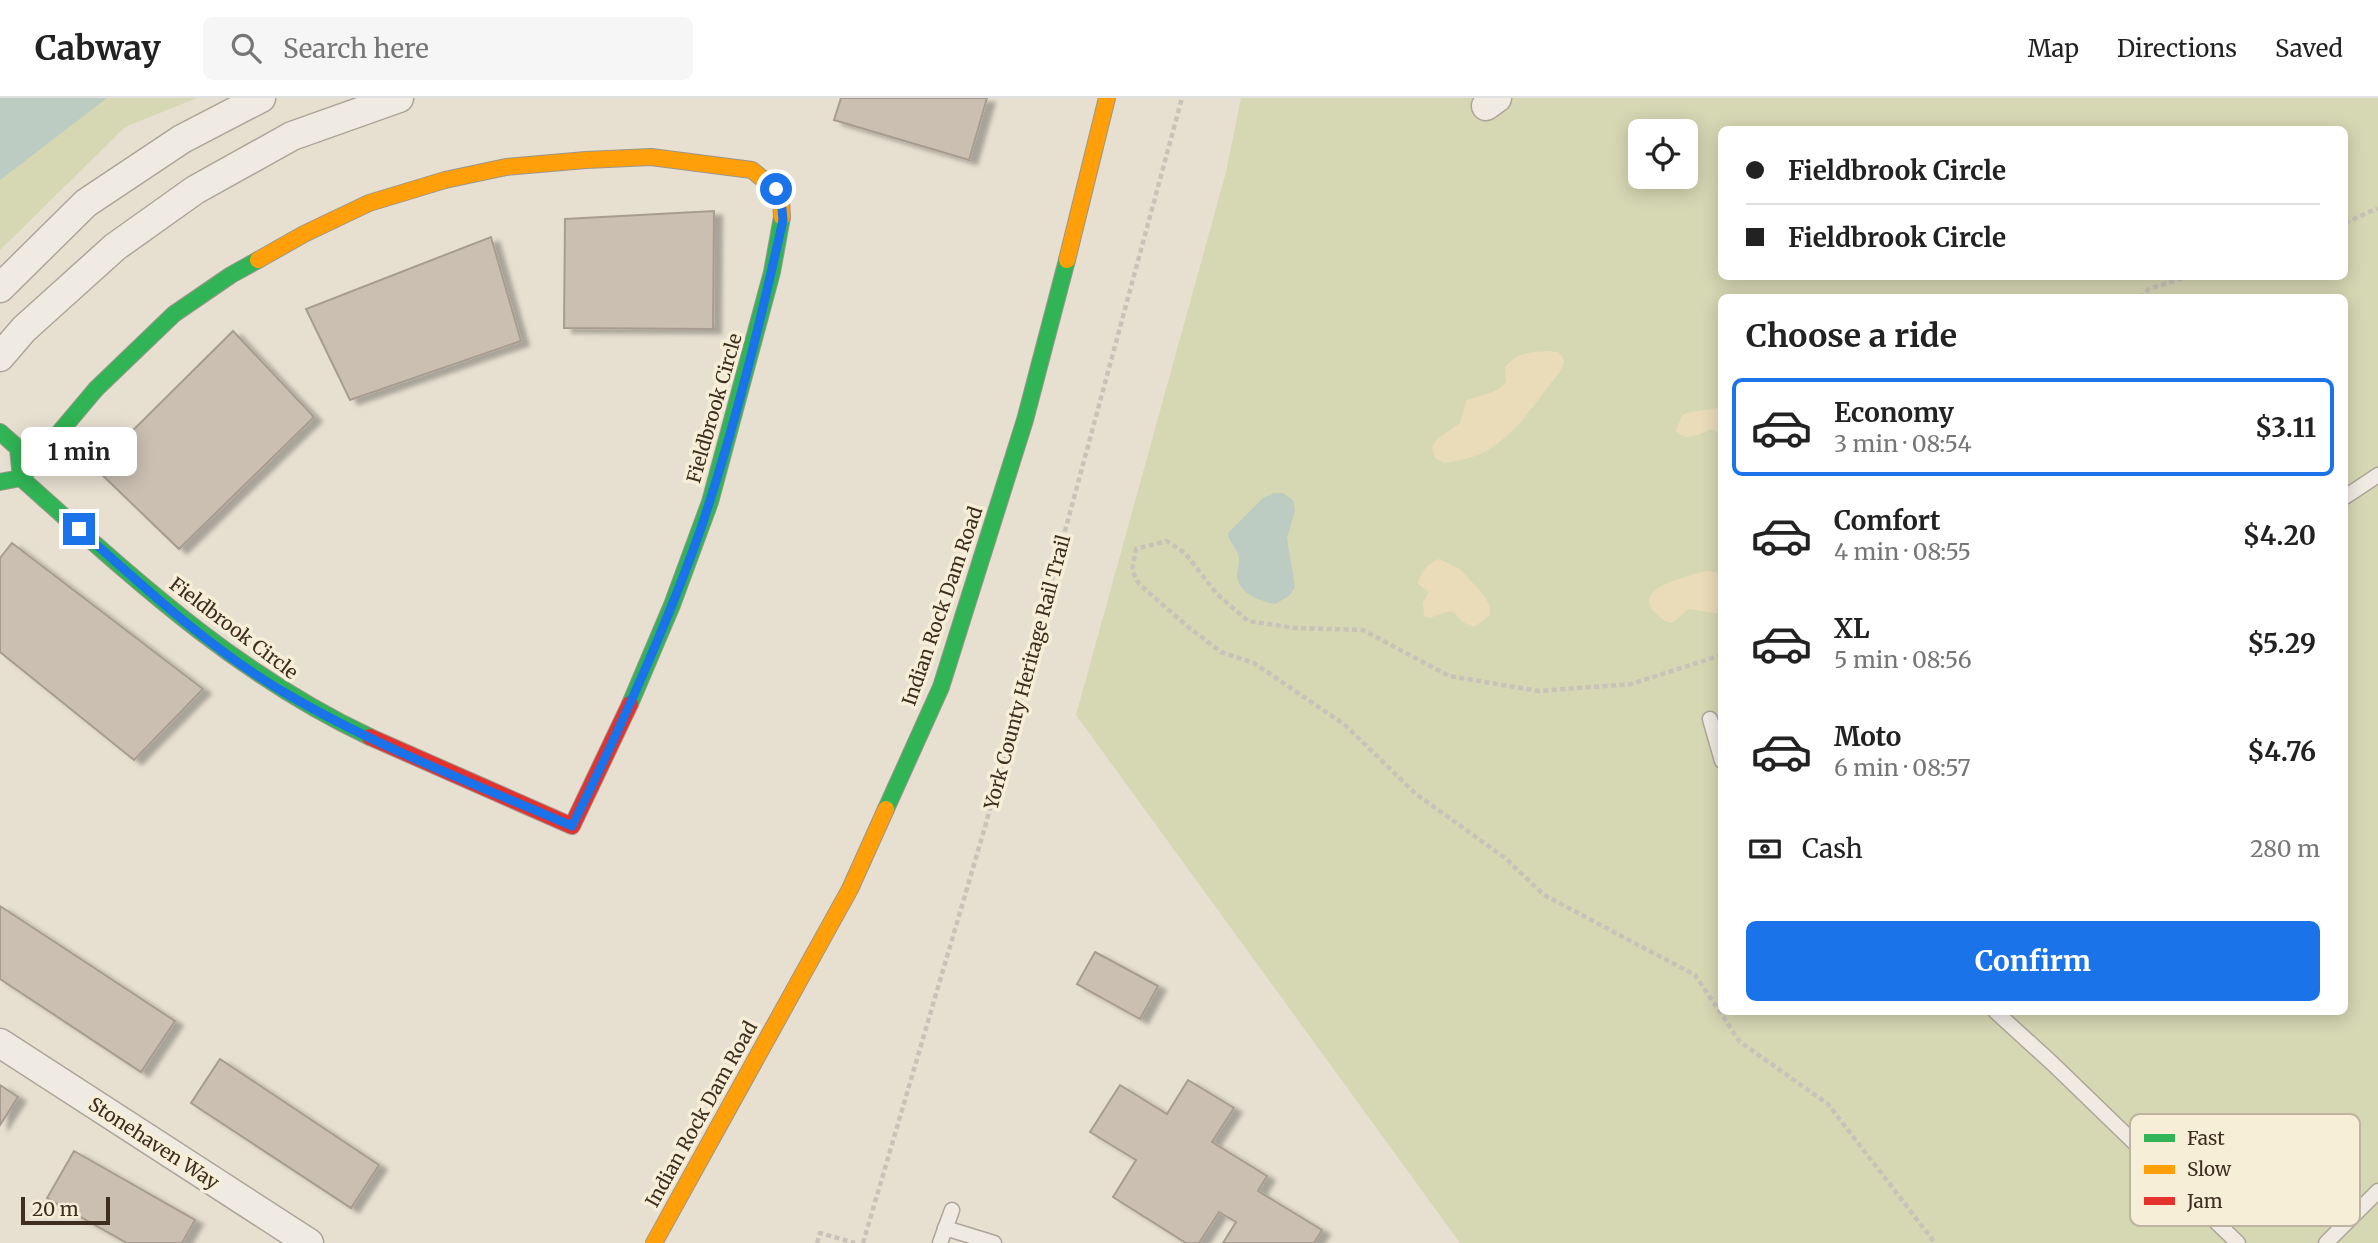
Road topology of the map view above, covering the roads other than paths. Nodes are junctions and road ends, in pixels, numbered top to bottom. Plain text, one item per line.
1 (261, 98) edge
2 (399, 98) edge
3 (1107, 98) edge
4 (0, 288) edge
5 (0, 357) edge
6 (0, 432) edge
7 (2378, 475) edge
8 (21, 478) junction
9 (0, 482) edge
10 (2348, 495) edge
11 (1710, 719) dead end
12 (1718, 747) edge
13 (1999, 1015) edge
14 (0, 1043) edge
15 (2130, 1139) edge
16 (2378, 1191) edge
17 (2360, 1209) edge
18 (952, 1210) dead end
19 (2220, 1226) edge
20 (2343, 1226) edge
21 (945, 1228) junction
22 (309, 1243) edge
23 (654, 1243) edge
24 (940, 1243) edge
25 (994, 1243) edge
26 (2238, 1243) edge
27 (2326, 1243) edge

1 - 4 street
2 - 5 street
3 - 23 street, Indian Rock Dam Road
6 - 8 street
7 - 10 lane
8 - 8 street, Fieldbrook Circle
8 - 9 street
11 - 12 lane
13 - 15 lane
14 - 22 street, Stonehaven Way
16 - 17 lane
18 - 21 lane
19 - 26 lane
20 - 27 lane
21 - 24 lane
21 - 25 lane

